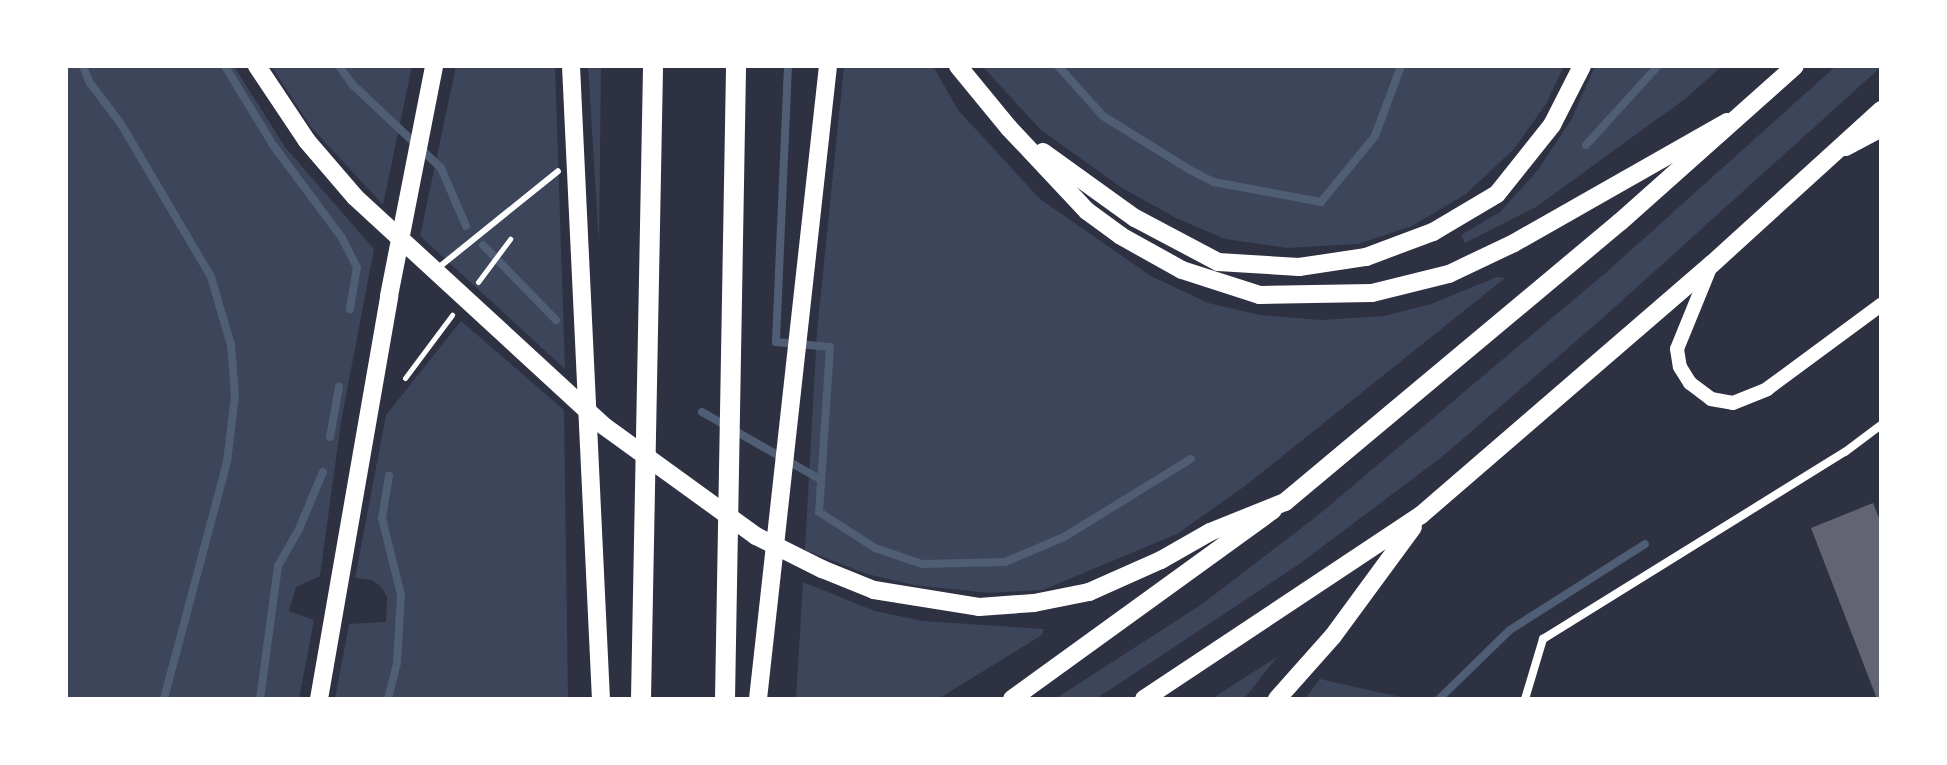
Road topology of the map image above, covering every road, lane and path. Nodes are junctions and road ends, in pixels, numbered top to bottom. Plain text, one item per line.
1 (257, 66) edge
2 (434, 66) edge
3 (571, 66) edge
4 (653, 66) edge
5 (736, 66) edge
6 (828, 66) edge
7 (958, 66) edge
8 (1582, 66) edge
9 (1795, 66) edge
10 (1881, 110) edge
11 (1747, 111) junction
12 (1009, 128) junction
13 (1881, 129) edge
14 (1831, 156) junction
15 (558, 171) dead end
16 (1712, 264) junction
17 (435, 270) junction
18 (1881, 305) edge
19 (1881, 425) edge
20 (1285, 502) junction
21 (1421, 515) junction
22 (319, 699) edge
23 (601, 699) edge
24 (641, 699) edge
25 (725, 699) edge
26 (758, 699) edge
27 (1012, 699) edge
28 (1144, 699) edge
29 (1277, 699) edge
30 (1525, 699) edge

1 - 17 main road
2 - 22 main road
3 - 23 main road
4 - 24 highway
5 - 25 highway
6 - 26 main road
7 - 12 main road
8 - 12 main road
9 - 11 main road
10 - 14 main road
11 - 12 main road
11 - 20 main road
13 - 14 main road
14 - 16 main road
15 - 17 lane
16 - 18 street
16 - 21 main road
17 - 20 main road
19 - 30 street
20 - 27 main road
21 - 28 main road
21 - 29 main road

